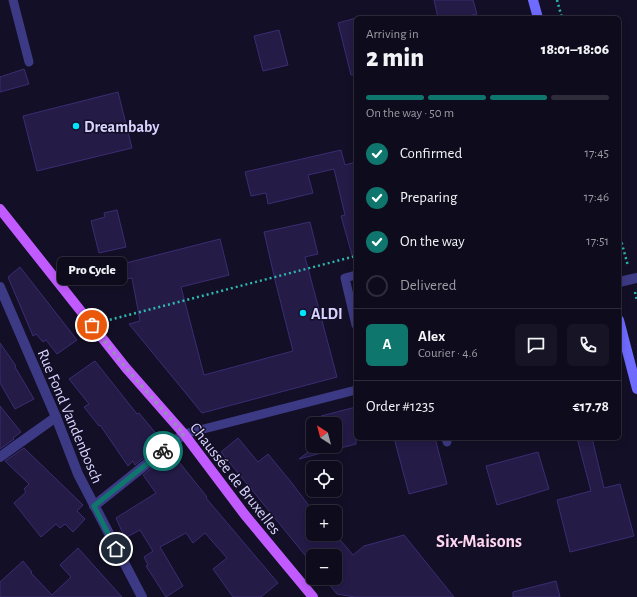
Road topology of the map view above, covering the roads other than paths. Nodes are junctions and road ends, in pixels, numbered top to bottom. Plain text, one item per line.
1 (13, 0) edge
2 (533, 0) edge
3 (537, 16) edge
4 (29, 62) dead end
5 (0, 209) edge
6 (354, 276) edge
7 (637, 278) edge
8 (621, 282) edge
9 (0, 287) edge
10 (354, 316) edge
11 (621, 328) edge
12 (637, 389) edge
13 (354, 391) edge
14 (56, 417) junction
15 (184, 434) junction
16 (0, 457) edge
17 (94, 506) junction
18 (142, 597) edge
19 (313, 597) edge

1 - 4 lane
2 - 3 main road
5 - 15 main road, Chaussée de Bruxelles
6 - 10 lane
7 - 8 street
9 - 14 street, Rue Fond Vandenbosch
11 - 12 main road
13 - 15 lane
14 - 16 street
14 - 17 street, Rue Fond Vandenbosch
15 - 17 street
15 - 19 main road, Chaussée de Bruxelles
17 - 18 street, Rue Fond Vandenbosch

